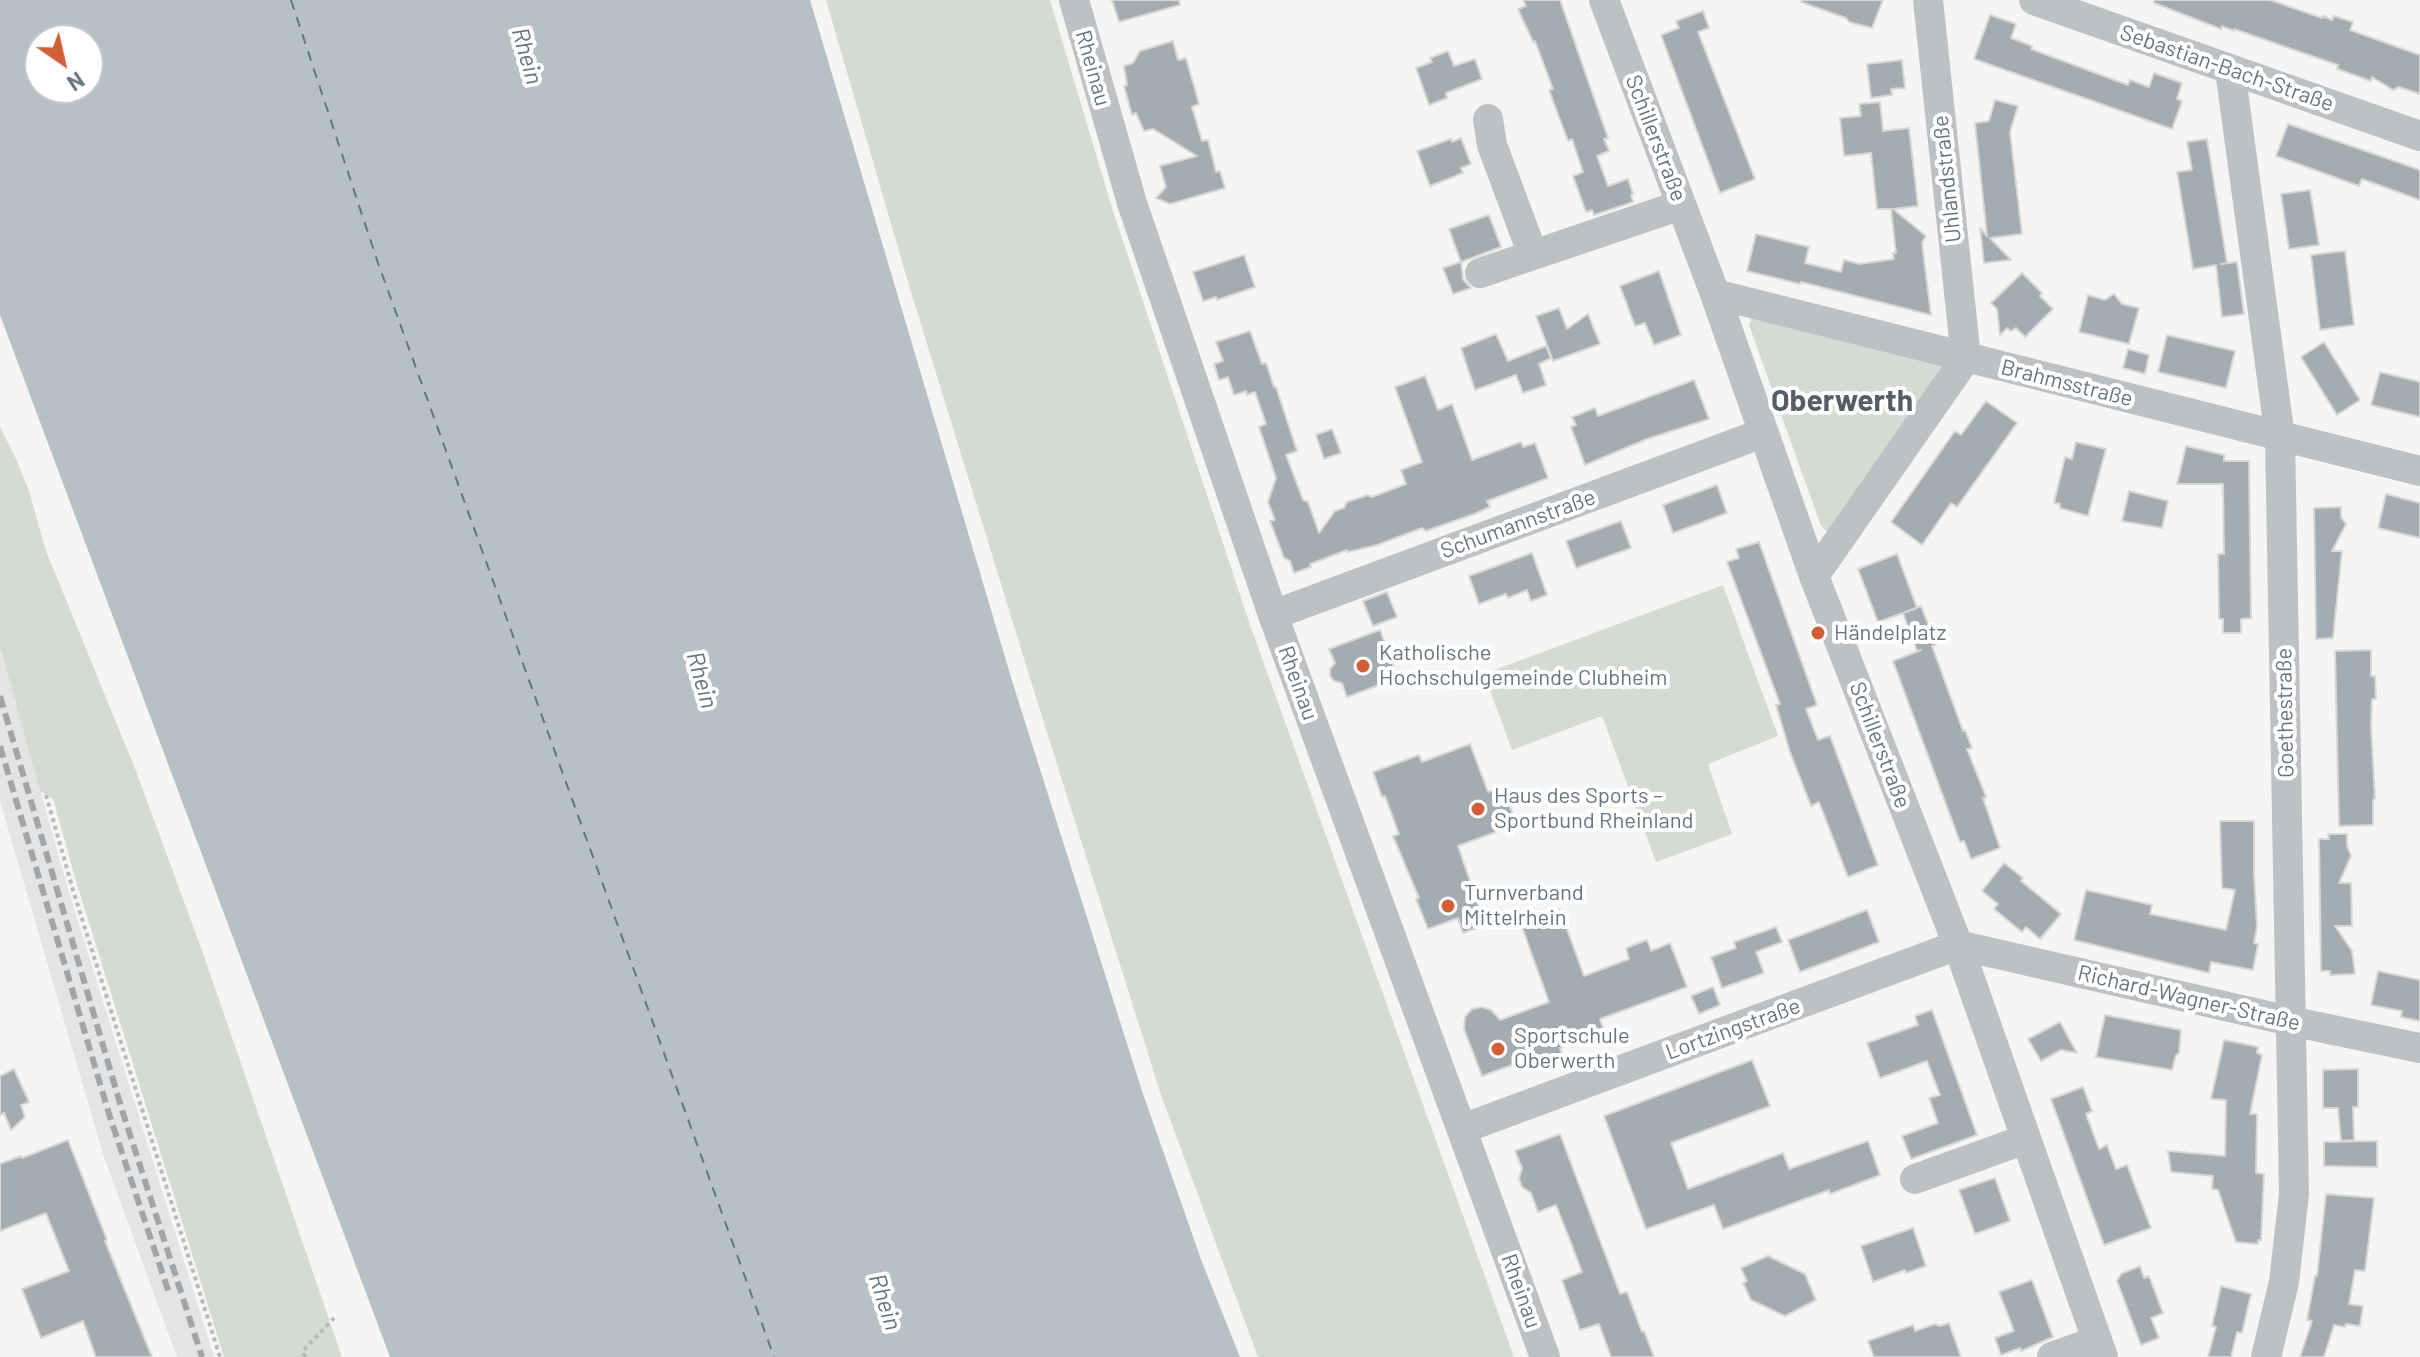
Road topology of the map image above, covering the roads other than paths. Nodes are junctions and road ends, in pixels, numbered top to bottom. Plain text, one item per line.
1 (1074, 0) edge
2 (1604, 0) edge
3 (1928, 0) edge
4 (2034, 0) edge
5 (2230, 70) junction
6 (1488, 119) dead end
7 (2420, 136) edge
8 (1681, 205) junction
9 (1533, 255) junction
10 (1480, 273) dead end
11 (1715, 294) junction
12 (1966, 358) junction
13 (1763, 433) junction
14 (2280, 437) junction
15 (2420, 471) edge
16 (1814, 576) junction
17 (1273, 615) junction
18 (1958, 945) junction
19 (2290, 1021) junction
20 (2420, 1048) edge
21 (1462, 1129) junction
22 (2026, 1139) junction
23 (1915, 1179) dead end
24 (2100, 1349) edge
25 (1545, 1357) edge
26 (2052, 1357) edge
27 (2266, 1357) edge

1 - 17 street, Rheinau
2 - 8 street, Schillerstraße
3 - 12 street, Uhlandstraße
4 - 5 street, Sebastian-Bach-Straße
5 - 7 street, Sebastian-Bach-Straße
5 - 14 street, Goethestraße
6 - 9 street
8 - 9 street
8 - 11 street, Schillerstraße
9 - 10 street
11 - 12 street, Brahmsstraße
11 - 13 street, Schillerstraße
12 - 14 street, Brahmsstraße
12 - 16 street
13 - 16 street, Schillerstraße
13 - 17 street, Schumannstraße
14 - 15 street, Brahmsstraße
14 - 19 street, Goethestraße
16 - 18 street, Schillerstraße
17 - 21 street, Rheinau
18 - 19 street, Richard-Wagner-Straße
18 - 21 street, Lortzingstraße
18 - 22 street, Schillerstraße
19 - 20 street, Richard-Wagner-Straße
19 - 27 street, Goethestraße
21 - 25 street, Rheinau
22 - 23 street
22 - 24 street, Schillerstraße
24 - 26 street

